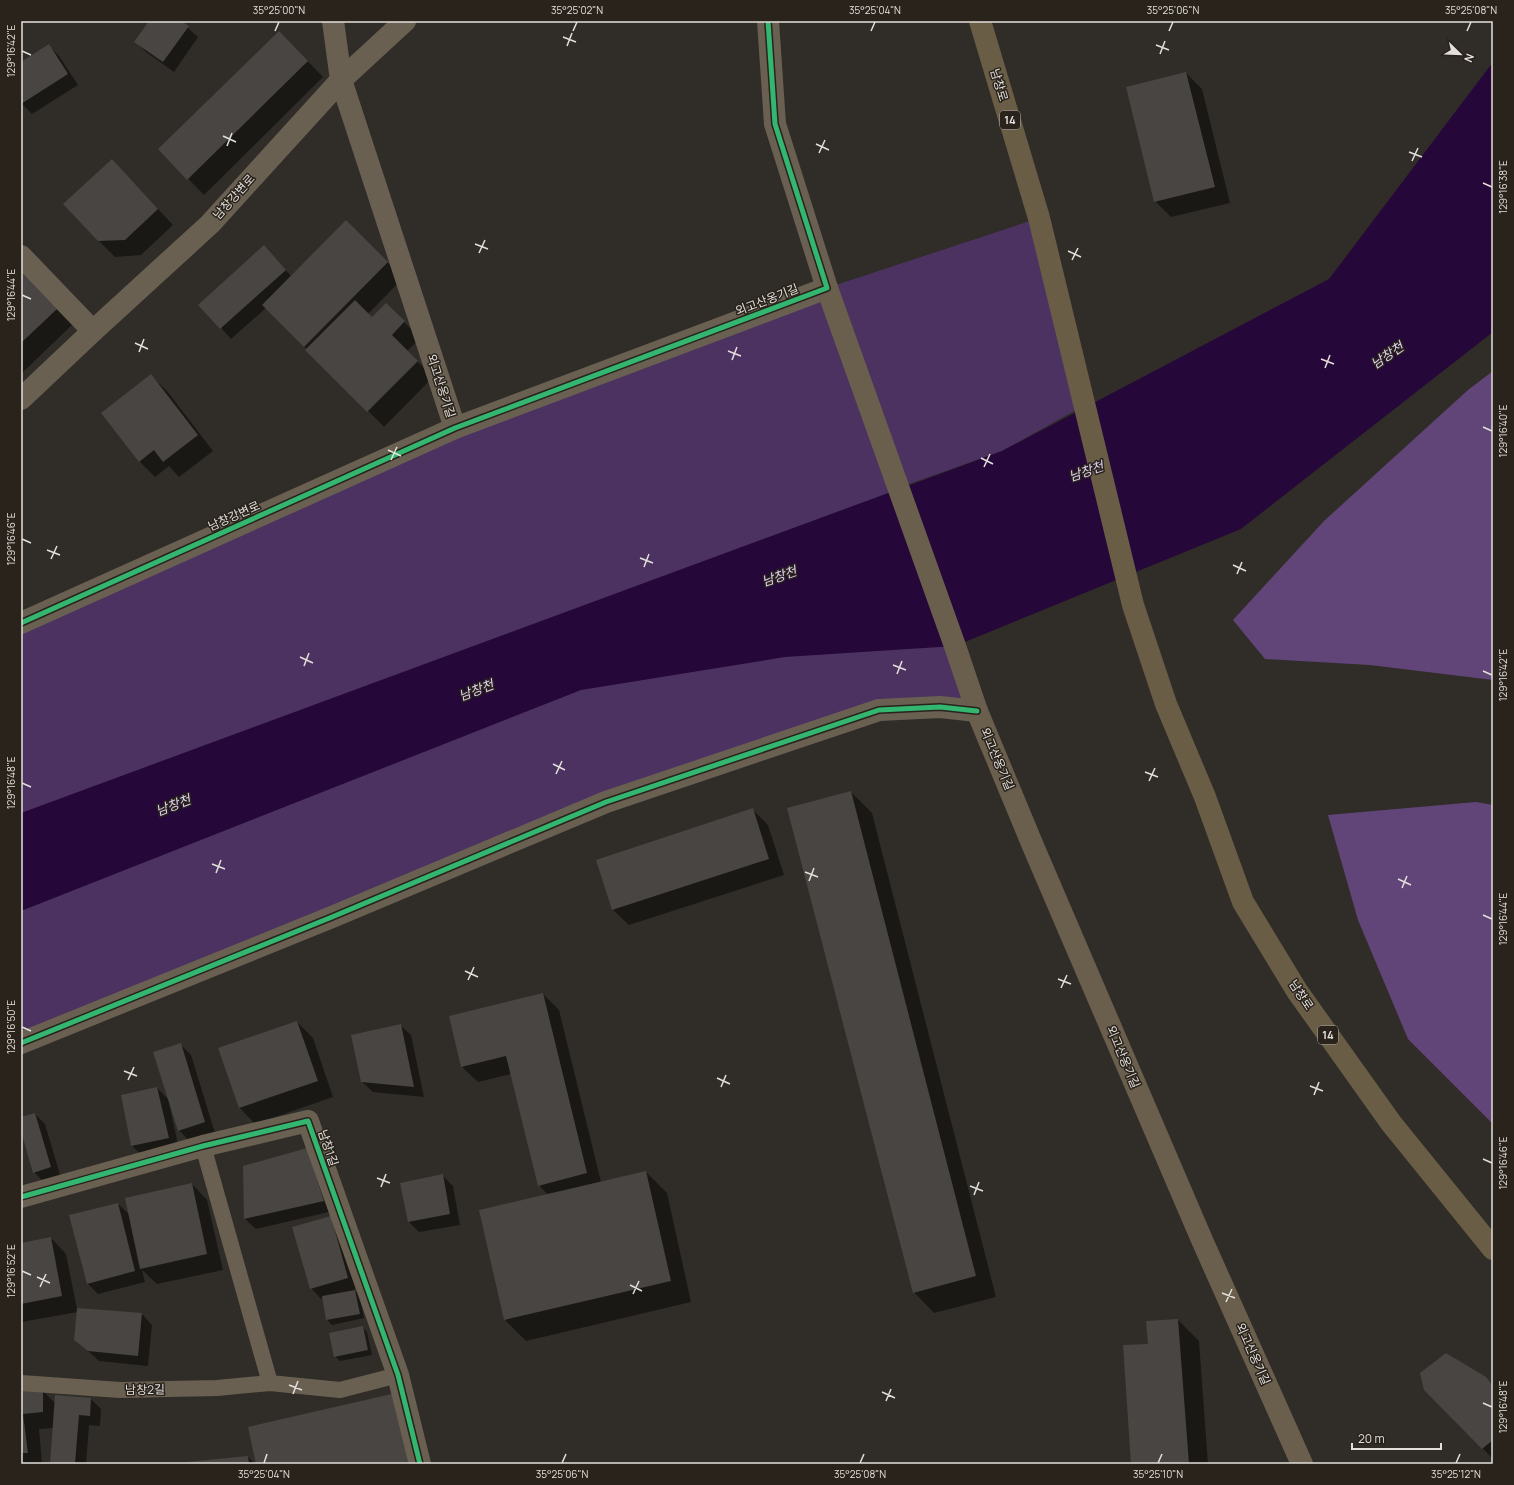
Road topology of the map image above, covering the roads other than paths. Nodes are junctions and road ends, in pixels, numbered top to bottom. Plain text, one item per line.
1 (333, 21) edge
2 (406, 21) edge
3 (768, 21) edge
4 (980, 21) edge
5 (341, 80) junction
6 (21, 256) edge
7 (827, 288) junction
8 (93, 331) junction
9 (21, 399) edge
10 (455, 428) junction
11 (21, 623) edge
12 (977, 711) junction
13 (21, 1043) edge
14 (203, 1146) junction
15 (21, 1197) edge
16 (1493, 1249) edge
17 (398, 1375) junction
18 (21, 1383) edge
19 (270, 1383) junction
20 (420, 1464) edge
21 (1302, 1464) edge

1 - 5 street, 외고산옹기길
2 - 5 street, 남창강변로
3 - 7 street
4 - 16 main road, 남창로 / 14
5 - 8 street, 남창강변로
5 - 10 street, 외고산옹기길
6 - 8 street
7 - 10 street, 외고산옹기길
7 - 12 main road, 외고산옹기길
8 - 9 street, 남창강변로
10 - 11 street, 남창강변로
12 - 13 street
12 - 21 main road, 외고산옹기길
14 - 15 street, 남창1길
14 - 17 street, 남창1길
14 - 19 lane
17 - 19 lane, 남창2길
17 - 20 street, 남창1길
18 - 19 lane, 남창2길

